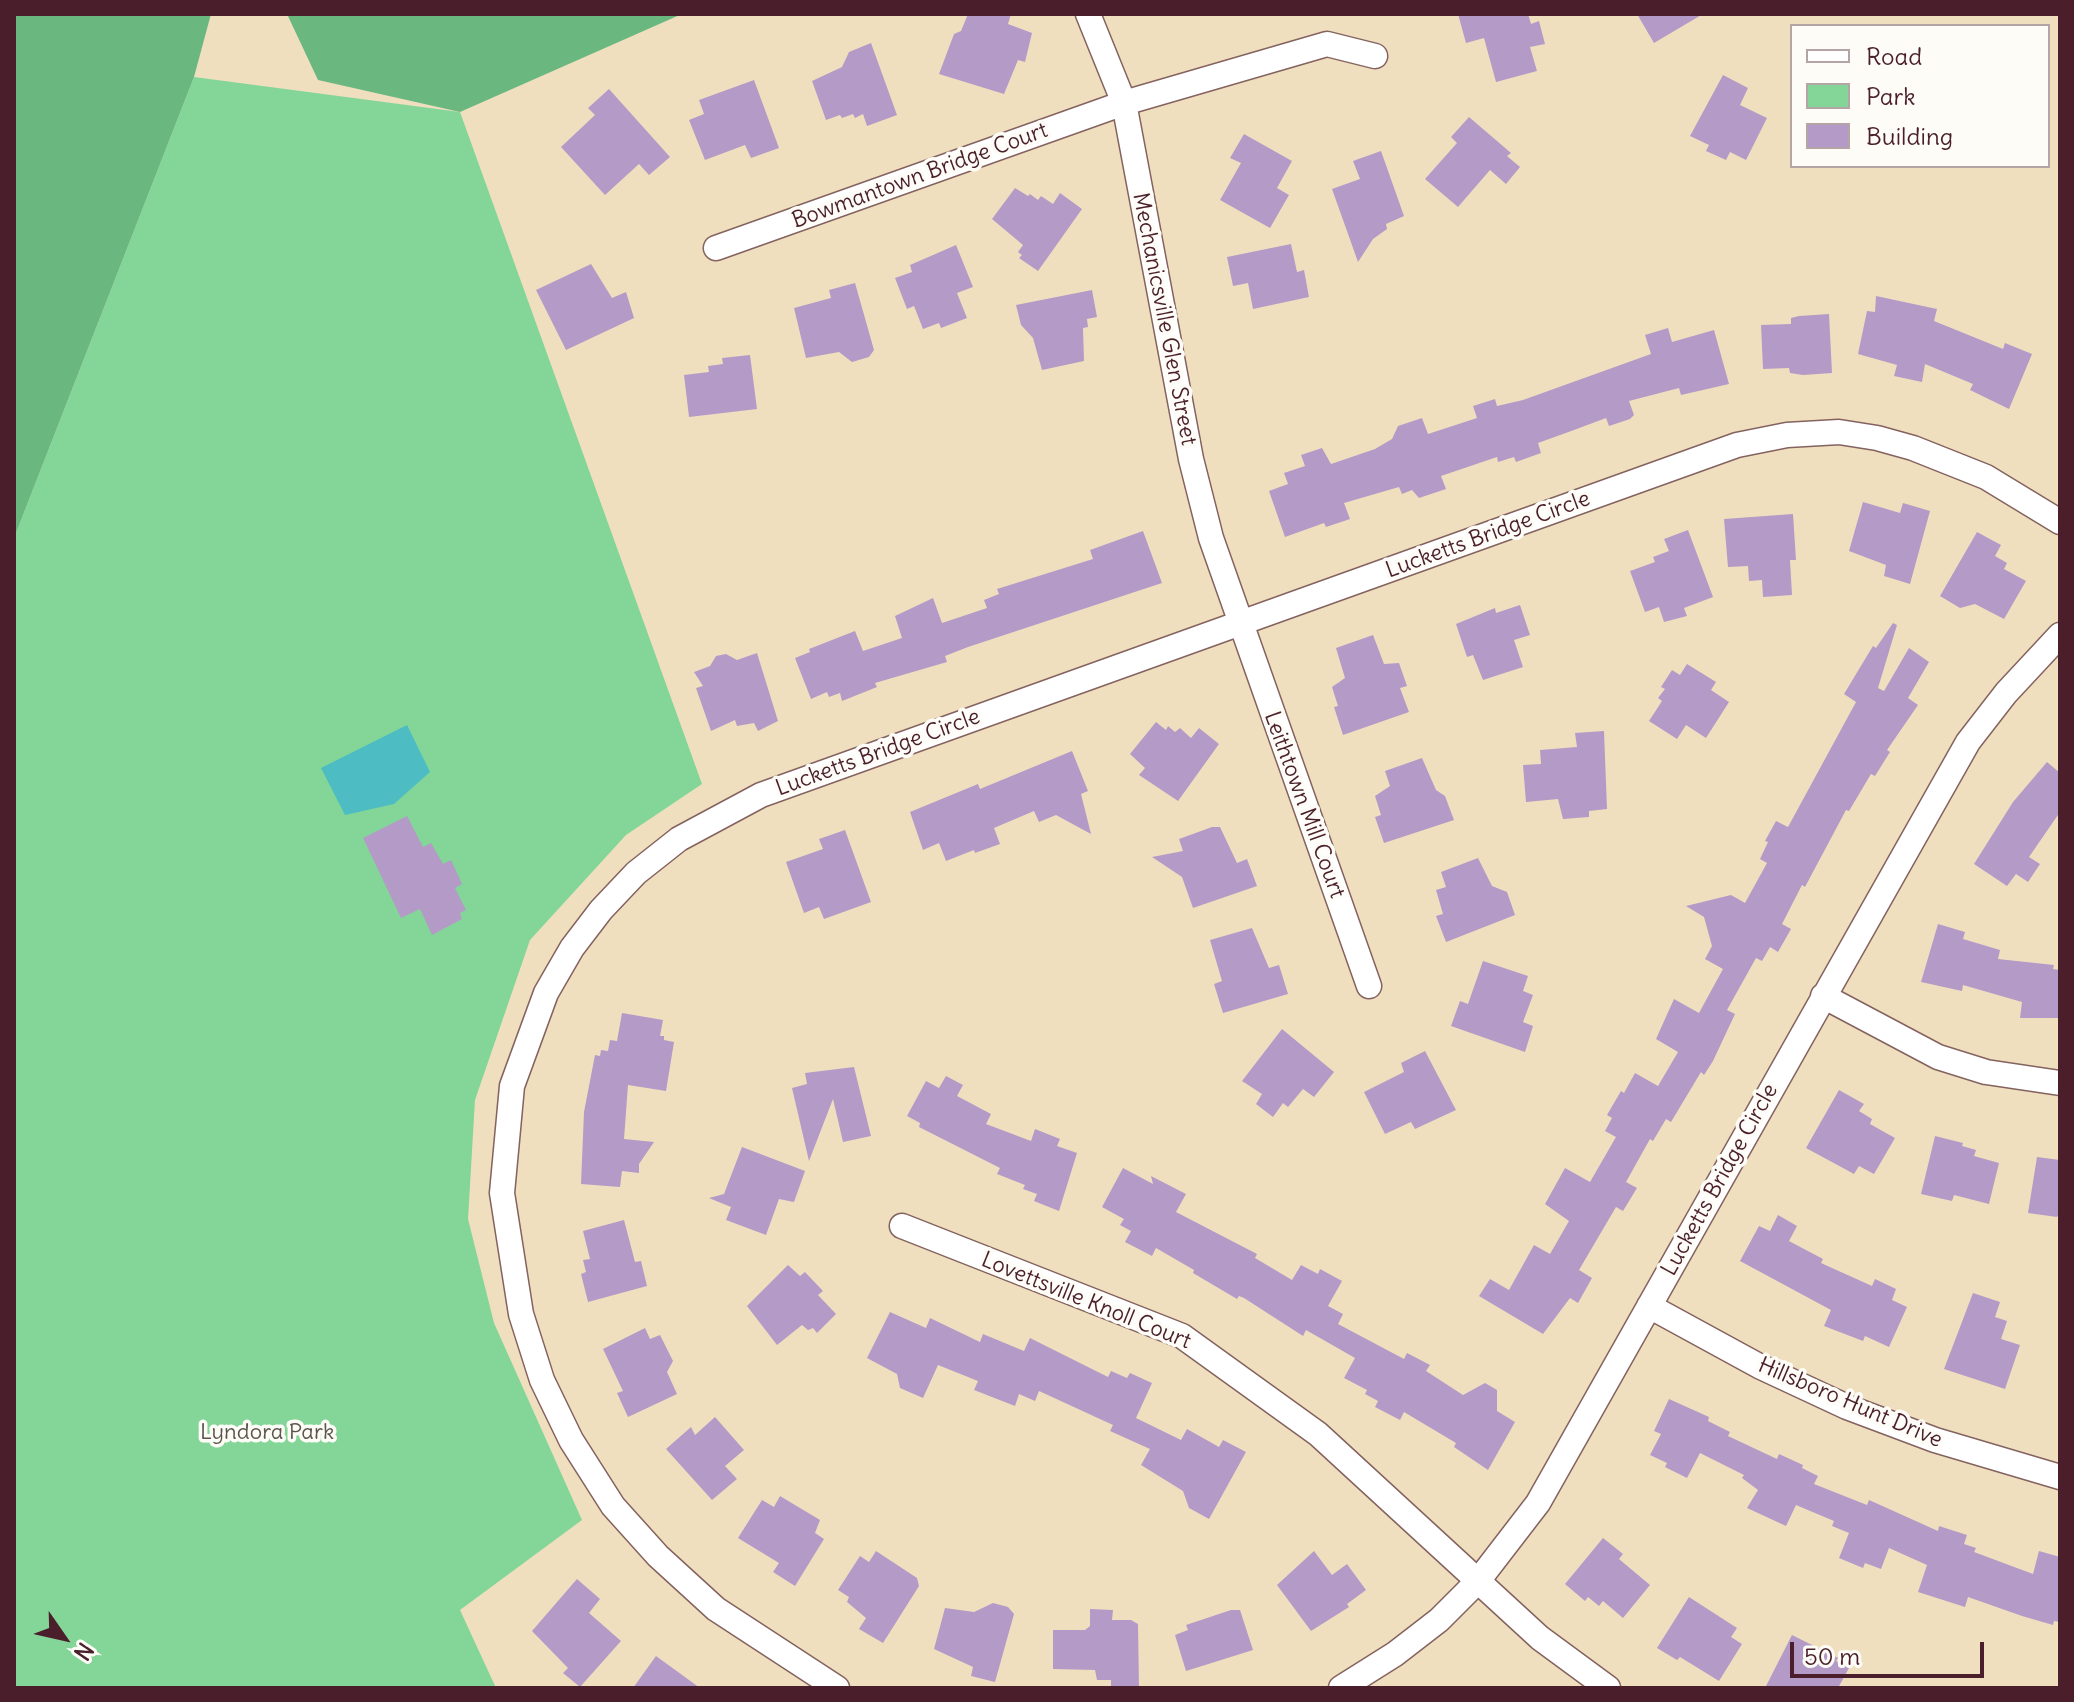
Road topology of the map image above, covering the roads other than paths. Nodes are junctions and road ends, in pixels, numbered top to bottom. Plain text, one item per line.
1 (1088, 14) edge
2 (1375, 56) dead end
3 (1124, 103) junction
4 (716, 248) dead end
5 (2060, 522) edge
6 (1240, 624) junction
7 (2060, 635) edge
8 (1369, 986) dead end
9 (1823, 996) junction
10 (2060, 1083) edge
11 (902, 1226) dead end
12 (1649, 1306) junction
13 (2060, 1477) edge
14 (1478, 1581) junction
15 (837, 1688) edge
16 (1341, 1688) edge
17 (1608, 1688) edge

1 - 3 street, Mechanicsville Glen Street
2 - 3 street, Bowmantown Bridge Court
3 - 4 street, Bowmantown Bridge Court
3 - 6 street, Mechanicsville Glen Street
5 - 6 street, Lucketts Bridge Circle
6 - 8 street, Leithtown Mill Court
6 - 15 street, Lucketts Bridge Circle
7 - 9 street, Lucketts Bridge Circle
9 - 10 street
9 - 12 street, Lucketts Bridge Circle
11 - 14 street, Lovettsville Knoll Court
12 - 13 street, Hillsboro Hunt Drive
12 - 14 street, Lucketts Bridge Circle
14 - 16 street, Lucketts Bridge Circle
14 - 17 street, Lovettsville Knoll Court

